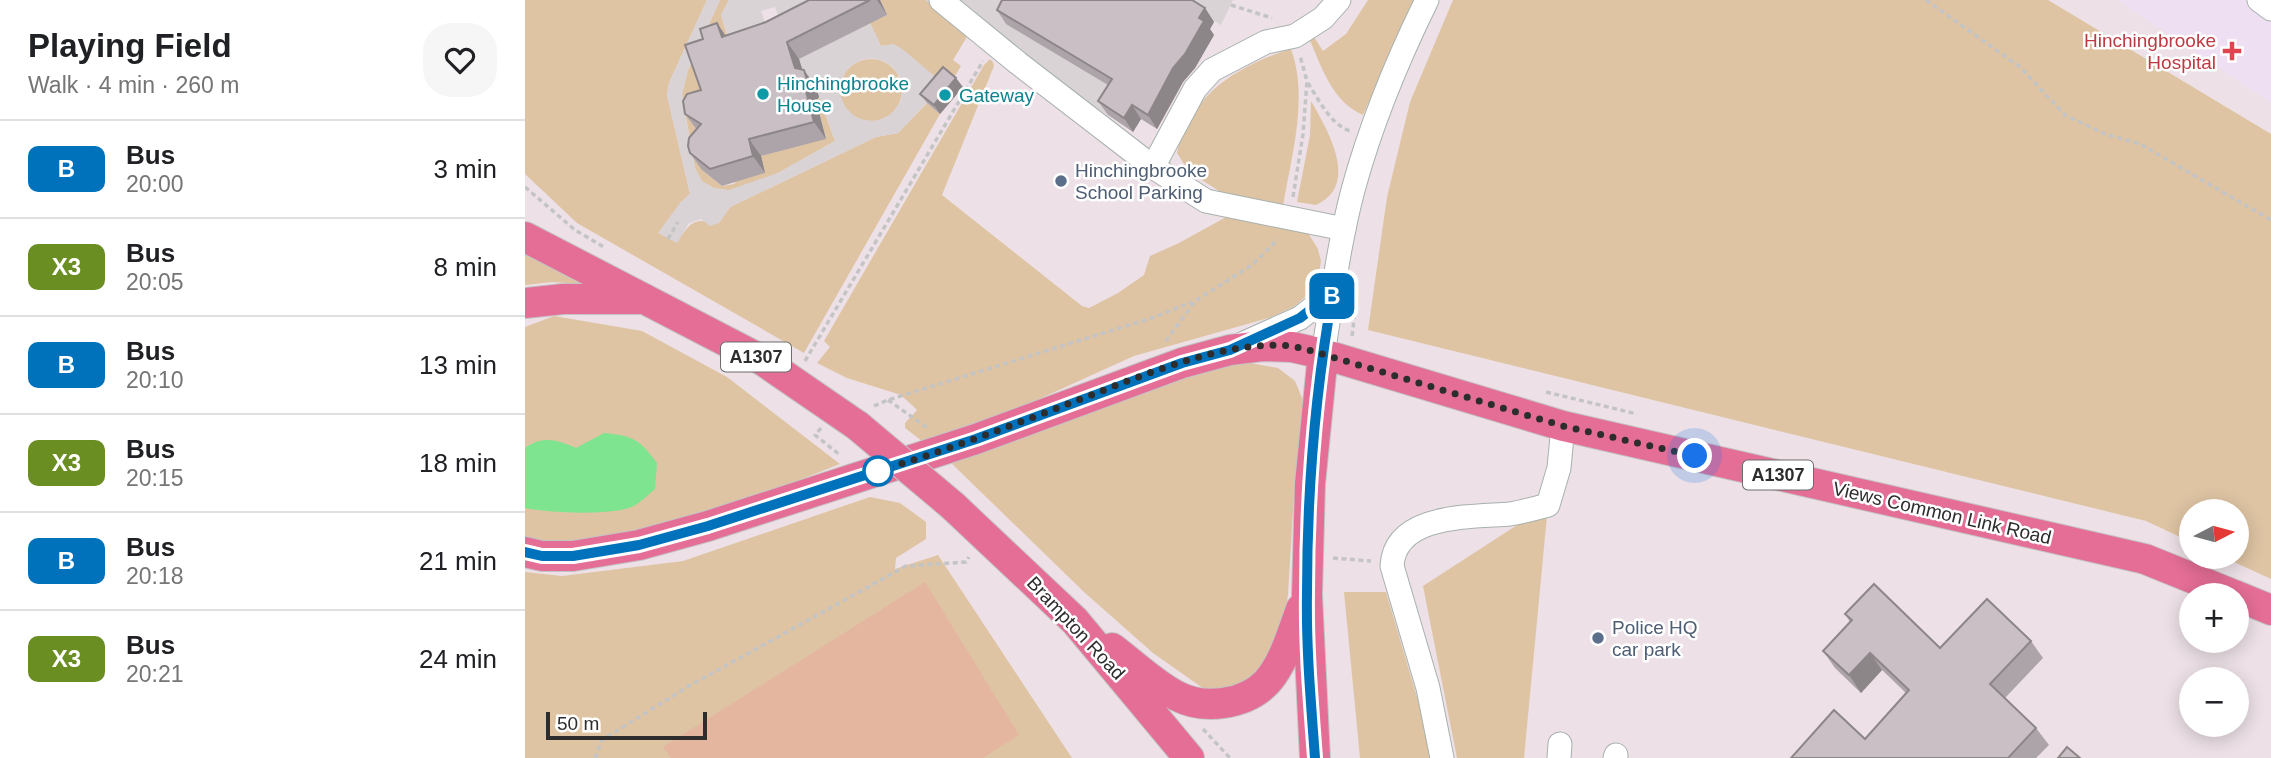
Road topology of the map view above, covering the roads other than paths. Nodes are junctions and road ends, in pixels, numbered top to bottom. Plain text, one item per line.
1 (941, 0) edge
2 (1339, 0) edge
3 (1427, 0) edge
4 (2259, 0) edge
5 (2271, 9) edge
6 (1153, 167) junction
7 (1344, 229) junction
8 (525, 237) edge
9 (1333, 292) junction
10 (647, 299) junction
11 (525, 303) edge
12 (1230, 350) junction
13 (1322, 354) junction
14 (1563, 426) junction
15 (525, 552) edge
16 (2203, 583) edge
17 (1307, 595) junction
18 (2249, 601) edge
19 (2271, 610) edge
20 (1075, 621) junction
21 (1189, 758) edge
22 (1315, 758) edge
23 (1442, 758) edge

1 - 6 street
2 - 6 street
3 - 7 street
4 - 5 street
6 - 7 street
7 - 9 street
8 - 10 main road
9 - 12 street
9 - 13 street
10 - 11 main road, A1307
10 - 20 main road, Brampton Road / A1307, bridge
12 - 13 main road, A1307
12 - 15 main road, A1307
13 - 14 main road, Views Common Link Road / A1307
13 - 17 main road
14 - 16 main road, Views Common Link Road / A1307
14 - 23 street
17 - 20 main road
17 - 22 main road
18 - 19 main road, Views Common Link Road / A1307
20 - 21 main road, Brampton Road / A1307

